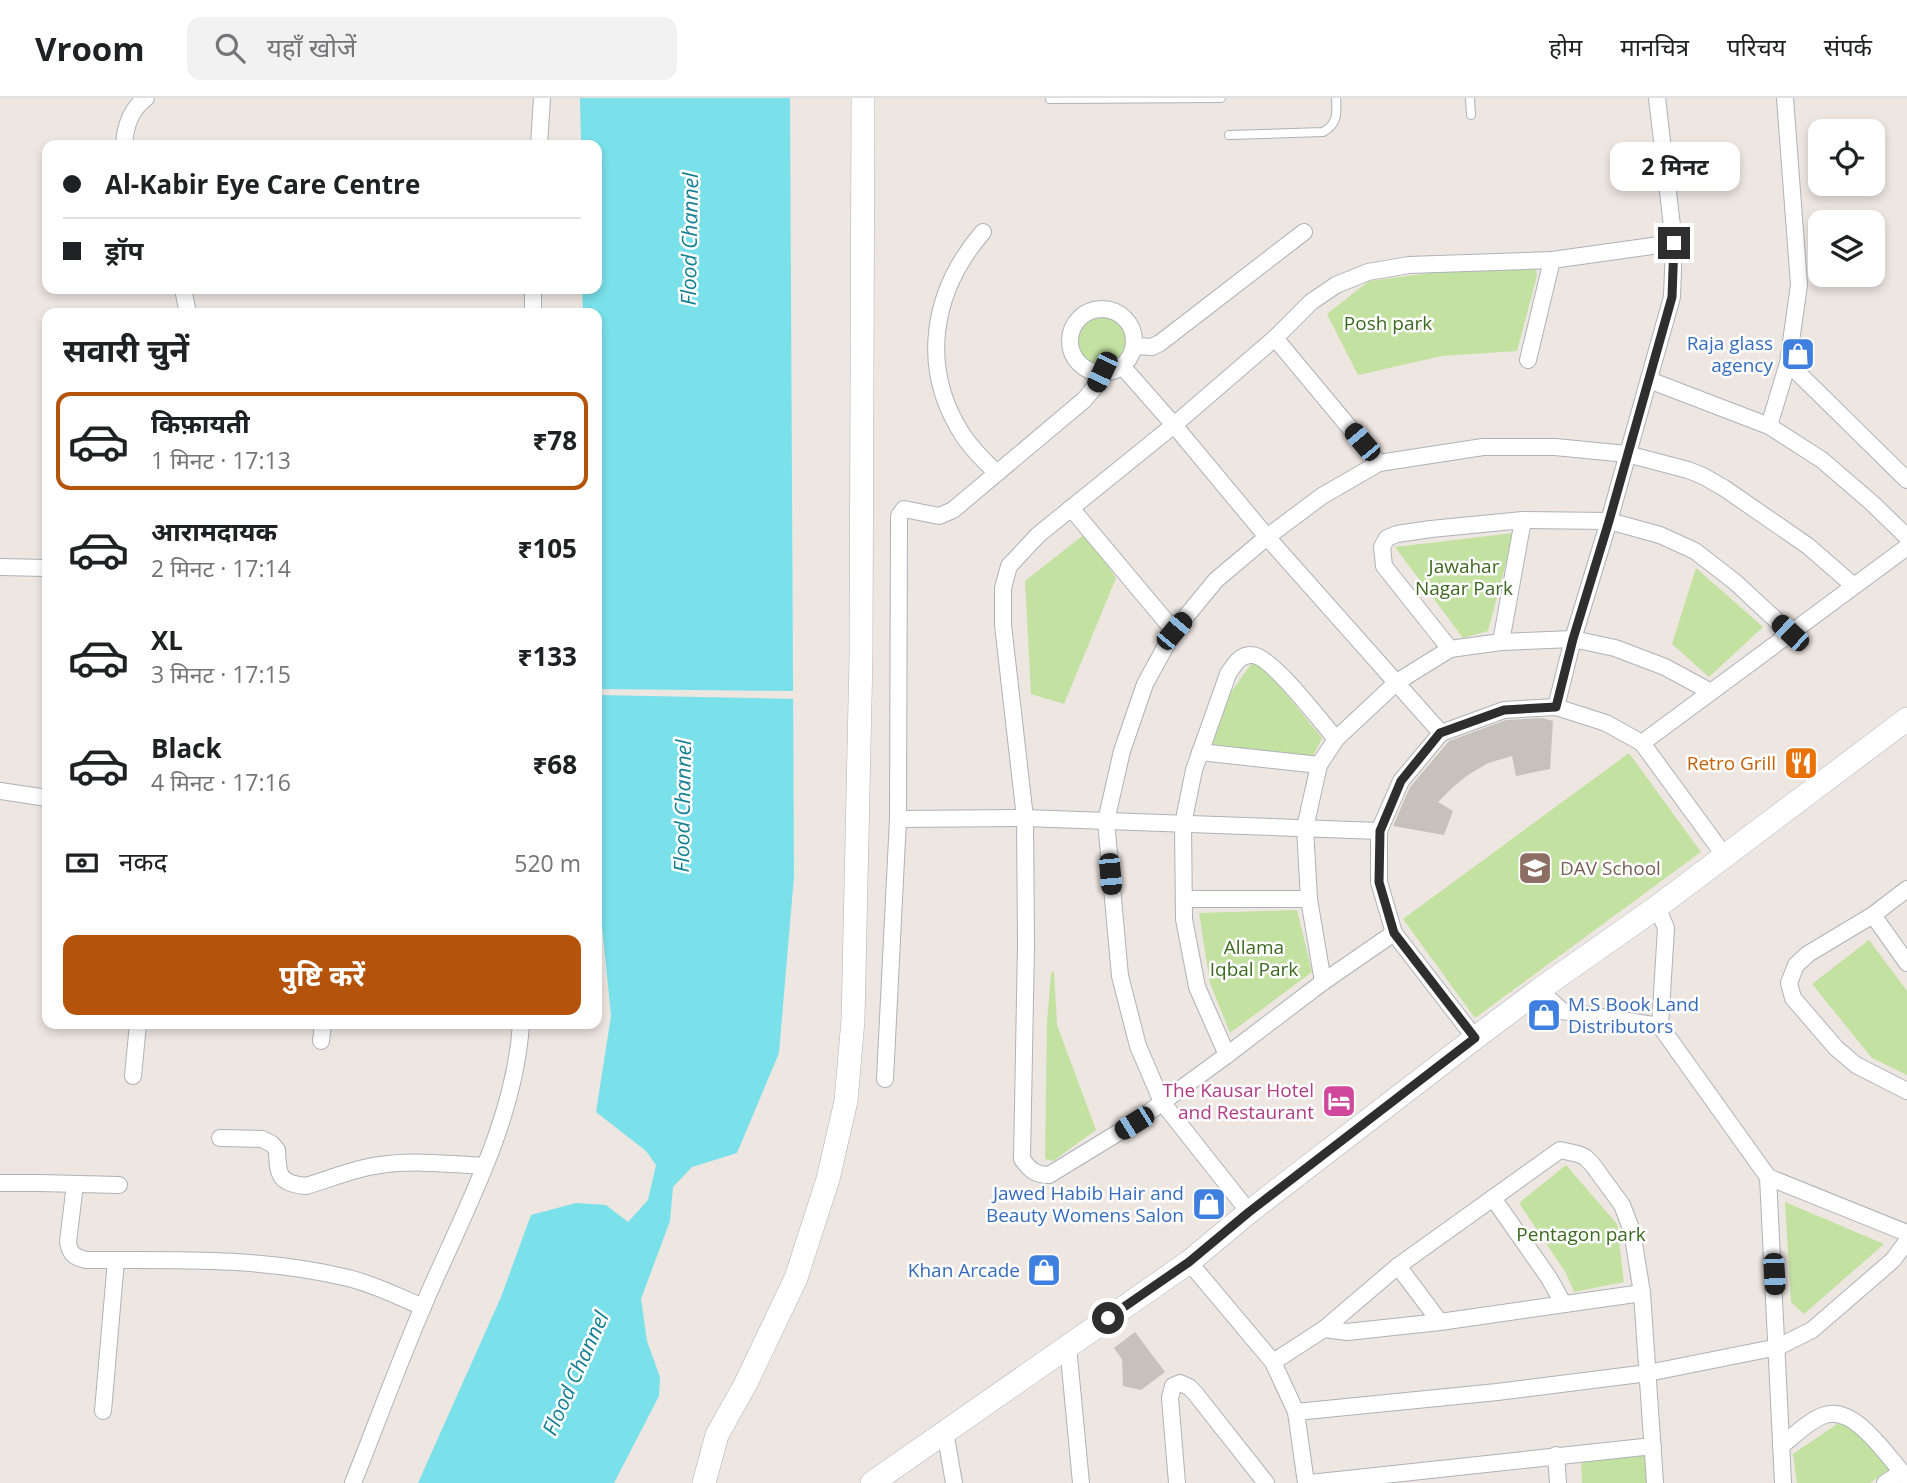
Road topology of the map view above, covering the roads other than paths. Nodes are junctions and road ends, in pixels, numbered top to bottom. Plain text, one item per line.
1 (146, 98) edge
2 (542, 98) edge
3 (863, 98) edge
4 (1221, 98) edge
5 (1336, 98) edge
6 (1470, 98) edge
7 (1657, 98) edge
8 (1785, 98) edge
9 (1050, 99) edge
10 (1471, 115) dead end
11 (1229, 135) dead end
12 (124, 140) edge
13 (539, 140) edge
14 (983, 232) dead end
15 (1304, 232) dead end
16 (1674, 243) junction
17 (1552, 260) junction
18 (1275, 338) junction
19 (1133, 346) junction
20 (1528, 360) dead end
21 (1788, 363) junction
22 (1122, 366) junction
23 (1102, 372) junction
24 (1649, 380) junction
25 (1174, 425) junction
26 (1769, 426) junction
27 (1627, 454) junction
28 (1379, 463) junction
29 (997, 474) junction
30 (1907, 480) edge
31 (1071, 508) junction
32 (1523, 520) junction
33 (1609, 521) junction
34 (1267, 537) junction
35 (1907, 537) edge
36 (1907, 547) edge
37 (0, 567) edge
38 (42, 568) edge
39 (1854, 586) junction
40 (1174, 631) junction
41 (1790, 633) junction
42 (1573, 639) junction
43 (1501, 642) junction
44 (1450, 649) junction
45 (1397, 682) junction
46 (1711, 692) junction
47 (1556, 707) junction
48 (1907, 719) edge
49 (1440, 733) junction
50 (1336, 739) junction
51 (1642, 743) junction
52 (1200, 752) junction
53 (1319, 765) junction
54 (0, 791) edge
55 (42, 797) edge
56 (1025, 818) junction
57 (898, 819) junction
58 (1106, 821) junction
59 (1184, 824) junction
60 (1305, 828) junction
61 (1380, 831) junction
62 (1724, 855) junction
63 (1907, 889) edge
64 (1184, 899) junction
65 (1309, 899) junction
66 (1657, 907) junction
67 (1873, 915) junction
68 (1394, 933) junction
69 (1907, 963) edge
70 (1322, 982) junction
71 (1539, 990) junction
72 (1660, 1026) junction
73 (138, 1029) edge
74 (322, 1029) edge
75 (520, 1029) edge
76 (1475, 1038) junction
77 (321, 1041) dead end
78 (1227, 1055) junction
79 (133, 1076) dead end
80 (886, 1079) dead end
81 (1907, 1091) edge
82 (1162, 1102) junction
83 (220, 1138) dead end
84 (484, 1166) junction
85 (1768, 1177) junction
86 (0, 1183) edge
87 (75, 1184) junction
88 (119, 1185) dead end
89 (1493, 1198) junction
90 (1249, 1212) junction
91 (1907, 1233) edge
92 (1907, 1241) edge
93 (116, 1260) junction
94 (1189, 1262) junction
95 (1398, 1266) junction
96 (1642, 1293) junction
97 (1563, 1303) junction
98 (423, 1307) junction
99 (1440, 1322) junction
100 (1324, 1329) junction
101 (1068, 1346) junction
102 (1778, 1347) junction
103 (1273, 1362) junction
104 (1648, 1373) junction
105 (103, 1411) dead end
106 (1296, 1412) junction
107 (945, 1431) junction
108 (1653, 1446) junction
109 (1781, 1446) junction
110 (1556, 1455) junction
111 (1904, 1475) edge
112 (1434, 1476) edge
113 (353, 1483) edge
114 (704, 1483) edge
115 (872, 1483) edge
116 (954, 1483) edge
117 (1081, 1483) edge
118 (1177, 1483) edge
119 (1266, 1483) edge
120 (1308, 1483) edge
121 (1558, 1483) edge
122 (1655, 1483) edge
123 (1783, 1483) edge
124 (1885, 1483) edge

1 - 12 street
2 - 13 street
3 - 114 main road
4 - 9 lane
5 - 11 lane
6 - 10 lane
7 - 16 street
8 - 21 street
14 - 29 street
15 - 19 street
16 - 17 street
16 - 24 street
17 - 18 street
17 - 20 street
18 - 25 street
18 - 28 street
19 - 22 street
19 - 23 street
21 - 26 street
21 - 30 street
22 - 23 street
22 - 25 street
23 - 29 street
24 - 26 street
24 - 27 street
25 - 31 street
25 - 34 street
26 - 35 street
27 - 28 street
27 - 33 street
27 - 39 street
28 - 34 street
29 - 57 street
31 - 40 street
31 - 56 street
32 - 33 street
32 - 43 street
32 - 44 street
33 - 41 street
33 - 42 street
34 - 40 street
34 - 45 street
36 - 39 street
37 - 38 street
39 - 41 street
40 - 58 street
41 - 46 street
42 - 43 street
42 - 46 street
42 - 47 street
43 - 44 street
44 - 45 street
45 - 49 street
45 - 50 street
46 - 51 street
47 - 49 street
47 - 51 street
48 - 62 main road
49 - 61 street
50 - 52 street
50 - 53 street
51 - 62 street
52 - 53 street
52 - 59 street
53 - 60 street
54 - 55 street
56 - 57 street
56 - 58 street
56 - 82 street
57 - 80 street
58 - 59 street
58 - 82 street
59 - 60 street
59 - 64 street
60 - 61 street
60 - 65 street
61 - 68 street
62 - 66 main road
63 - 67 street
64 - 65 street
64 - 78 street
65 - 70 street
66 - 71 main road
66 - 72 street
67 - 69 street
67 - 81 street
68 - 70 street
68 - 76 street
70 - 78 street
71 - 72 street
71 - 76 main road
72 - 85 street
73 - 79 street
74 - 77 street
75 - 84 street
76 - 90 main road
78 - 82 street
82 - 90 street
83 - 84 street
84 - 98 street
85 - 91 street
85 - 102 street
86 - 87 street
87 - 88 street
87 - 93 street
89 - 95 street
89 - 96 street
89 - 97 street
90 - 94 main road
92 - 102 street
93 - 98 street
93 - 105 street
94 - 101 main road
94 - 103 street
95 - 99 street
95 - 100 street
96 - 97 street
96 - 104 street
97 - 99 street
98 - 113 street
99 - 100 street
100 - 103 street
101 - 107 main road
101 - 117 street
102 - 104 street
102 - 109 street
103 - 106 street
104 - 106 street
104 - 108 street
106 - 120 street
107 - 115 main road
107 - 116 street
108 - 110 street
108 - 122 street
109 - 111 street
109 - 123 street
110 - 112 street
110 - 121 street
111 - 124 street
112 - 120 street
118 - 119 street

